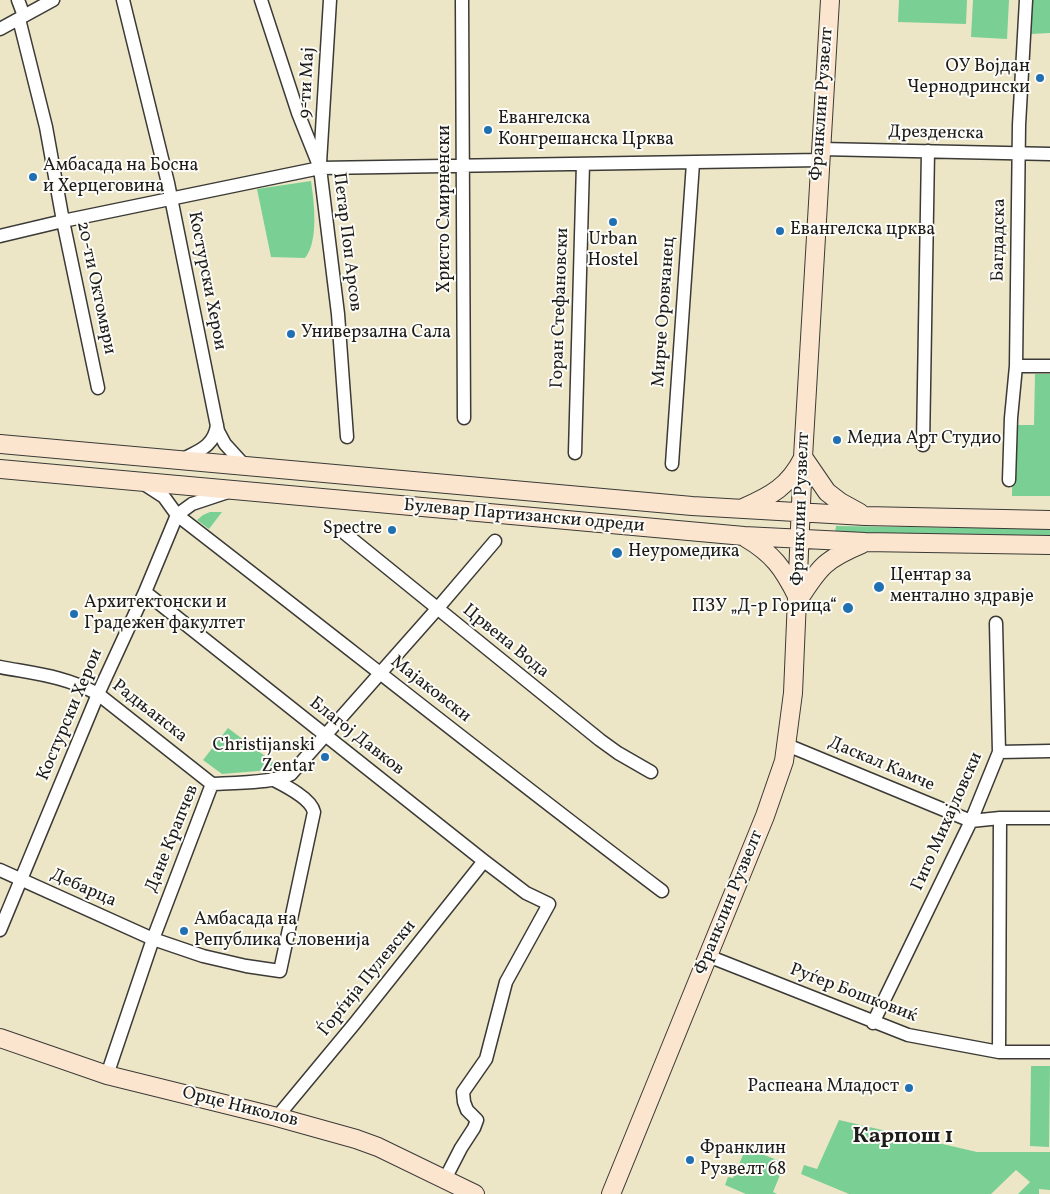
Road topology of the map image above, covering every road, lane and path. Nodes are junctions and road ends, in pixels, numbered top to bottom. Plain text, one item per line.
1 (18, 0) edge
2 (53, 0) edge
3 (123, 0) edge
4 (261, 0) edge
5 (330, 0) edge
6 (462, 0) edge
7 (830, 0) edge
8 (1026, 0) edge
9 (22, 18) junction
10 (0, 29) edge
11 (928, 151) junction
12 (820, 154) junction
13 (1018, 154) junction
14 (1050, 154) edge
15 (693, 163) junction
16 (583, 164) junction
17 (463, 166) junction
18 (320, 168) junction
19 (171, 199) junction
20 (63, 221) junction
21 (0, 236) edge
22 (1016, 366) junction
23 (1050, 366) edge
24 (98, 388) dead end
25 (464, 418) dead end
26 (216, 424) junction
27 (347, 437) dead end
28 (0, 444) edge
29 (923, 445) dead end
30 (575, 453) dead end
31 (803, 457) junction
32 (181, 460) junction
33 (672, 464) dead end
34 (245, 466) junction
35 (0, 469) edge
36 (1009, 480) dead end
37 (142, 483) junction
38 (233, 491) junction
39 (739, 510) junction
40 (801, 513) junction
41 (178, 514) junction
42 (865, 516) junction
43 (1050, 520) edge
44 (342, 531) dead end
45 (744, 536) junction
46 (800, 540) junction
47 (495, 541) dead end
48 (865, 542) junction
49 (1050, 545) edge
50 (145, 592) junction
51 (798, 599) junction
52 (437, 609) junction
53 (996, 623) dead end
54 (0, 667) edge
55 (380, 672) junction
56 (98, 694) junction
57 (325, 735) junction
58 (787, 745) junction
59 (1050, 751) edge
60 (999, 752) junction
61 (651, 772) dead end
62 (272, 779) junction
63 (212, 784) junction
64 (1000, 818) junction
65 (1050, 818) edge
66 (970, 821) junction
67 (484, 861) junction
68 (0, 870) edge
69 (20, 880) junction
70 (662, 891) dead end
71 (0, 930) edge
72 (153, 939) junction
73 (708, 956) junction
74 (873, 1023) junction
75 (0, 1038) edge
76 (999, 1052) junction
77 (1050, 1052) edge
78 (107, 1075) junction
79 (277, 1117) junction
80 (445, 1179) junction
81 (475, 1194) edge
82 (611, 1194) edge

1 - 9 street, 20-ти Октомври
2 - 9 street
3 - 19 street, Костурски Херои
4 - 18 street, Петар Поп Арсов
5 - 18 street, 9-ти Мај
6 - 17 street, Христо Смирненски
7 - 12 street, Франклин Рузвелт
8 - 13 street, Багдадска
9 - 10 street
9 - 20 street, 20-ти Октомври
11 - 12 street, Дрезденска
11 - 13 street, Дрезденска
11 - 29 street
12 - 15 street, Дрезденска
12 - 31 street, Франклин Рузвелт
13 - 14 street, Дрезденска
13 - 22 street, Багдадска
15 - 16 street, Дрезденска
15 - 33 street, Мирче Оровчанец
16 - 17 street, Дрезденска
16 - 30 street, Горан Стефановски
17 - 18 street, Дрезденска
17 - 25 street, Христо Смирненски
18 - 19 street, Дрезденска
18 - 27 street, Петар Поп Арсов
19 - 20 street, Дрезденска
19 - 26 street, Костурски Херои
20 - 21 street, Дрезденска
20 - 24 street, 20-ти Октомври
22 - 23 street
22 - 36 street, Багдадска
26 - 32 street
26 - 34 street, Костурски Херои
28 - 32 street, Булевар Партизански одреди
31 - 39 street
31 - 40 street, Франклин Рузвелт
31 - 42 street
32 - 34 street, Булевар Партизански одреди
34 - 39 street, Булевар Партизански одреди
35 - 37 street, Булевар Партизански одреди
37 - 38 street, Булевар Партизански одреди
37 - 41 street
38 - 41 street
38 - 45 street, Булевар Партизански одреди
39 - 40 street, Булевар Партизански одреди
40 - 42 street, Булевар Партизански одреди
40 - 46 street, Франклин Рузвелт
41 - 50 street, Костурски Херои
41 - 55 street, Мајаковски
42 - 43 street, Булевар Партизански одреди
44 - 52 street, Црвена Вода
45 - 46 street, Булевар Партизански одреди
45 - 51 street
46 - 48 street, Булевар Партизански одреди
46 - 51 street, Франклин Рузвелт
47 - 52 street, Дане Крапчев
48 - 49 street, Булевар Партизански одреди
48 - 51 street
50 - 56 street, Костурски Херои
50 - 57 street, Благој Давков
51 - 58 street, Франклин Рузвелт
52 - 55 street, Дане Крапчев
52 - 61 street, Црвена Вода
53 - 60 street, Гиго Михајловски
54 - 56 street, Радњанска
55 - 57 street, Дане Крапчев
55 - 70 street, Мајаковски
56 - 63 street, Радњанска
56 - 69 street, Костурски Херои
57 - 62 street, Дане Крапчев
57 - 67 street, Благој Давков
58 - 66 street, Даскал Камче
58 - 73 street, Франклин Рузвелт
59 - 60 street
60 - 66 street, Гиго Михајловски
62 - 63 street, Дане Крапчев
62 - 72 street, Дебарца
63 - 72 street, Дане Крапчев
64 - 65 street, Даскал Камче
64 - 66 street, Даскал Камче
64 - 76 street
66 - 74 street, Гиго Михајловски
67 - 79 street, Ѓорѓиja Пулевски
67 - 80 street, Благој Давков
68 - 69 street, Дебарца
69 - 71 street, Костурски Херои
69 - 72 street, Дебарца
72 - 78 street, Дане Крапчев
73 - 74 street, Руѓер Бошковиќ
73 - 82 street, Франклин Рузвелт
74 - 76 street, Руѓер Бошковиќ
75 - 78 street, Орце Николов
76 - 77 street, Руѓер Бошковиќ
78 - 79 street, Орце Николов
79 - 80 street, Орце Николов
80 - 81 street, Орце Николов

